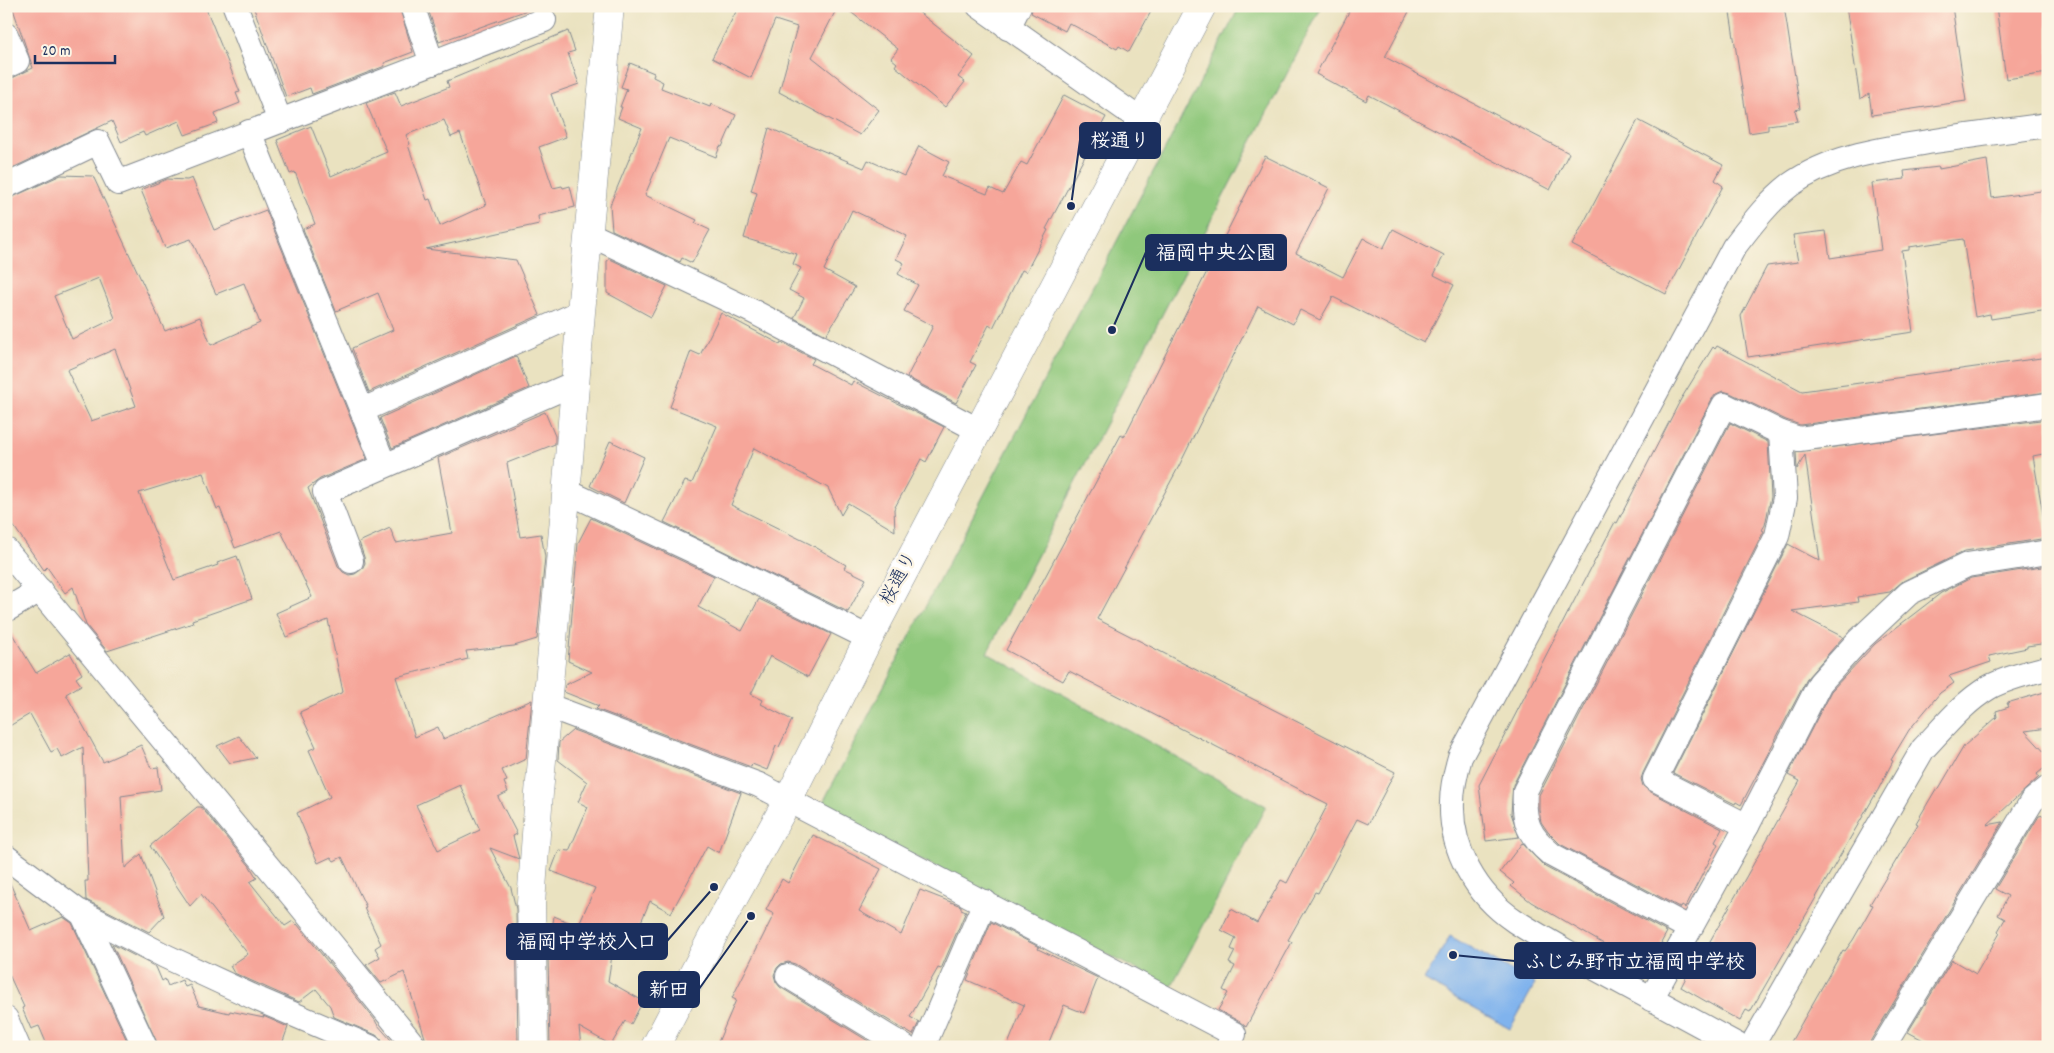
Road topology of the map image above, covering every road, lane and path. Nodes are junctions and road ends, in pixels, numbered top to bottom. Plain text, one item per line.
1 (235, 6) edge
2 (412, 6) edge
3 (610, 6) edge
4 (979, 6) edge
5 (1019, 6) edge
6 (1202, 6) edge
7 (544, 20) dead end
8 (1008, 28) junction
9 (6, 34) edge
10 (432, 63) junction
11 (6, 66) edge
12 (280, 121) junction
13 (1142, 121) junction
14 (2048, 125) edge
15 (249, 132) junction
16 (6, 186) edge
17 (589, 234) junction
18 (580, 312) junction
19 (576, 383) junction
20 (2048, 405) edge
21 (363, 410) junction
22 (980, 430) junction
23 (1781, 433) junction
24 (384, 465) junction
25 (566, 491) junction
26 (6, 550) edge
27 (2048, 552) edge
28 (351, 561) dead end
29 (40, 590) junction
30 (6, 610) edge
31 (869, 638) junction
32 (2048, 668) edge
33 (546, 705) junction
34 (2048, 788) edge
35 (788, 800) junction
36 (1747, 826) junction
37 (6, 857) edge
38 (985, 902) junction
39 (82, 913) junction
40 (1689, 928) junction
41 (788, 976) dead end
42 (1651, 999) junction
43 (6, 1019) edge
44 (1890, 1044) edge
45 (18, 1047) edge
46 (145, 1047) edge
47 (370, 1047) edge
48 (414, 1047) edge
49 (534, 1047) edge
50 (655, 1047) edge
51 (905, 1047) edge
52 (923, 1047) edge
53 (1228, 1047) edge
54 (1741, 1047) edge
55 (1751, 1047) edge

1 - 12 street
2 - 10 street
3 - 17 street
4 - 8 street
5 - 8 street
6 - 13 street, 桜通り
7 - 10 street
8 - 13 street
9 - 11 street
10 - 12 street
12 - 15 street
13 - 22 street, 桜通り
14 - 42 street
15 - 16 street
15 - 21 street
17 - 18 street
17 - 22 street
18 - 19 street
18 - 21 street
19 - 24 street
19 - 25 street
20 - 23 street
21 - 24 street
22 - 31 street, 桜通り
23 - 36 street
23 - 40 street
24 - 28 street
25 - 31 street
25 - 33 street
26 - 29 street
27 - 36 street
29 - 30 street
29 - 48 street
31 - 35 street, 桜通り
32 - 55 street
33 - 35 street
33 - 49 street
34 - 44 street
35 - 38 street
35 - 50 street, 桜通り
36 - 40 street
37 - 39 street
38 - 52 street
38 - 53 street
39 - 46 street
39 - 47 street
40 - 42 street
41 - 51 street
42 - 54 street
43 - 45 street

